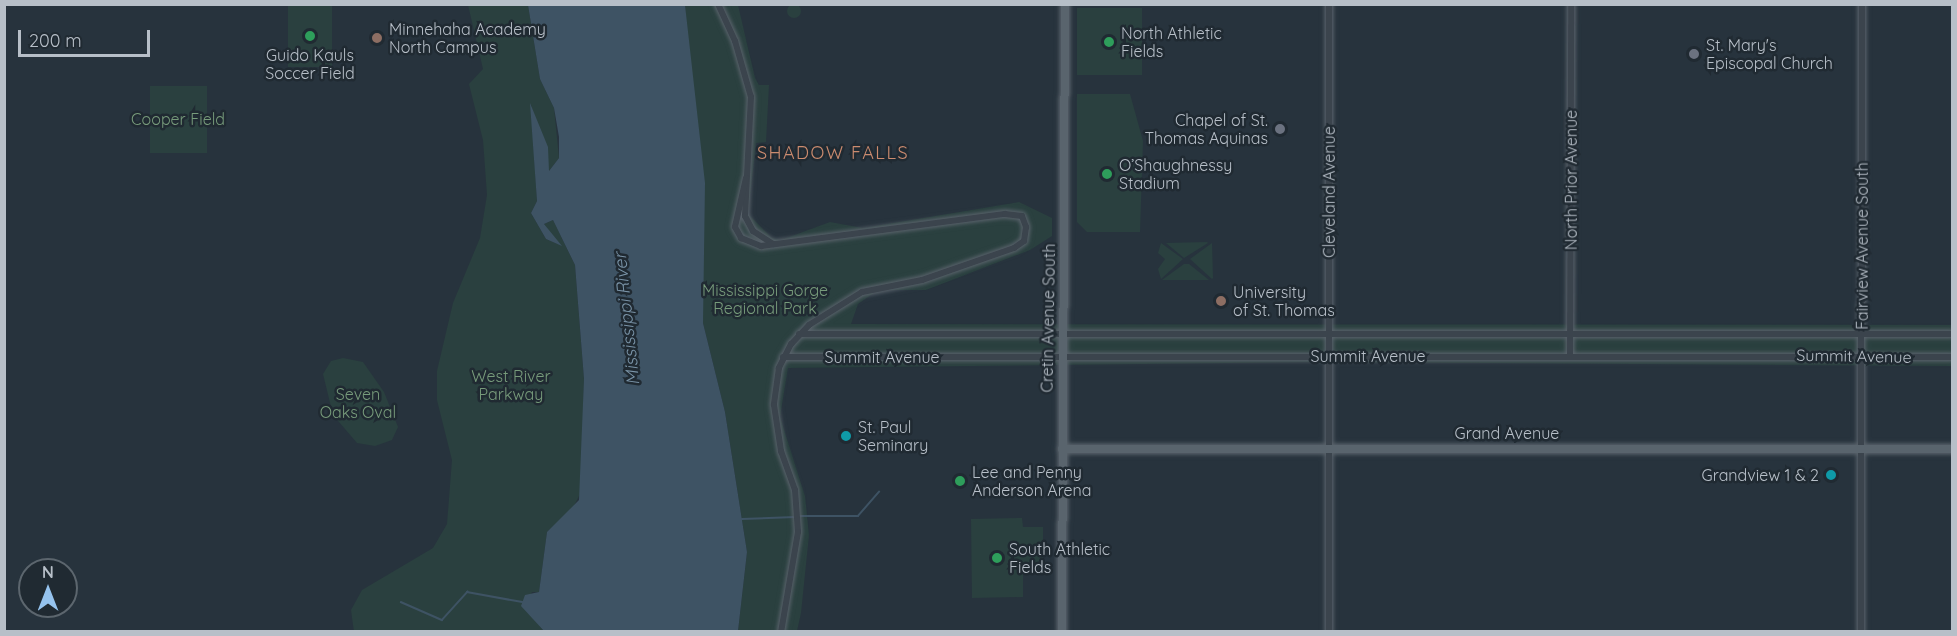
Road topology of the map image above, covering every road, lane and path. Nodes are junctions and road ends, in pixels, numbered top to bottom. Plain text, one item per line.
1 (718, 4) edge
2 (1065, 4) edge
3 (1329, 4) edge
4 (1571, 4) edge
5 (1862, 4) edge
6 (746, 178) junction
7 (786, 245) junction
8 (1570, 333) junction
9 (799, 334) junction
10 (1064, 334) junction
11 (1329, 334) junction
12 (1862, 334) junction
13 (1953, 334) edge
14 (1329, 356) junction
15 (1570, 356) junction
16 (783, 357) junction
17 (1063, 357) junction
18 (1862, 357) junction
19 (1953, 357) edge
20 (1329, 447) junction
21 (1062, 449) junction
22 (1861, 449) junction
23 (1953, 449) edge
24 (781, 632) edge
25 (1062, 632) edge
26 (1329, 632) edge
27 (1861, 632) edge

1 - 6 street
2 - 10 main road, Cretin Avenue South
3 - 11 street, Cleveland Avenue
4 - 8 street, North Prior Avenue
5 - 12 street, Fairview Avenue South
6 - 7 street
6 - 7 street
7 - 9 street
8 - 11 street, Summit Avenue
8 - 12 street, Summit Avenue
8 - 15 street, North Prior Avenue
9 - 10 street, Summit Avenue
9 - 16 street
10 - 11 street, Summit Avenue
10 - 17 main road, Cretin Avenue South
11 - 14 street, Cleveland Avenue
12 - 13 street, Summit Avenue
12 - 18 street, Fairview Avenue South
14 - 15 street, Summit Avenue
14 - 17 street, Summit Avenue
14 - 20 street, Cleveland Avenue
15 - 18 street, Summit Avenue
16 - 17 street, Summit Avenue
16 - 24 street
17 - 21 main road, Cretin Avenue South
18 - 19 street, Summit Avenue
18 - 22 street, Fairview Avenue South
20 - 21 main road, Grand Avenue
20 - 22 main road, Grand Avenue
20 - 26 street, Cleveland Avenue
21 - 25 main road, Cretin Avenue South
22 - 23 main road, Grand Avenue
22 - 27 street, Fairview Avenue South

